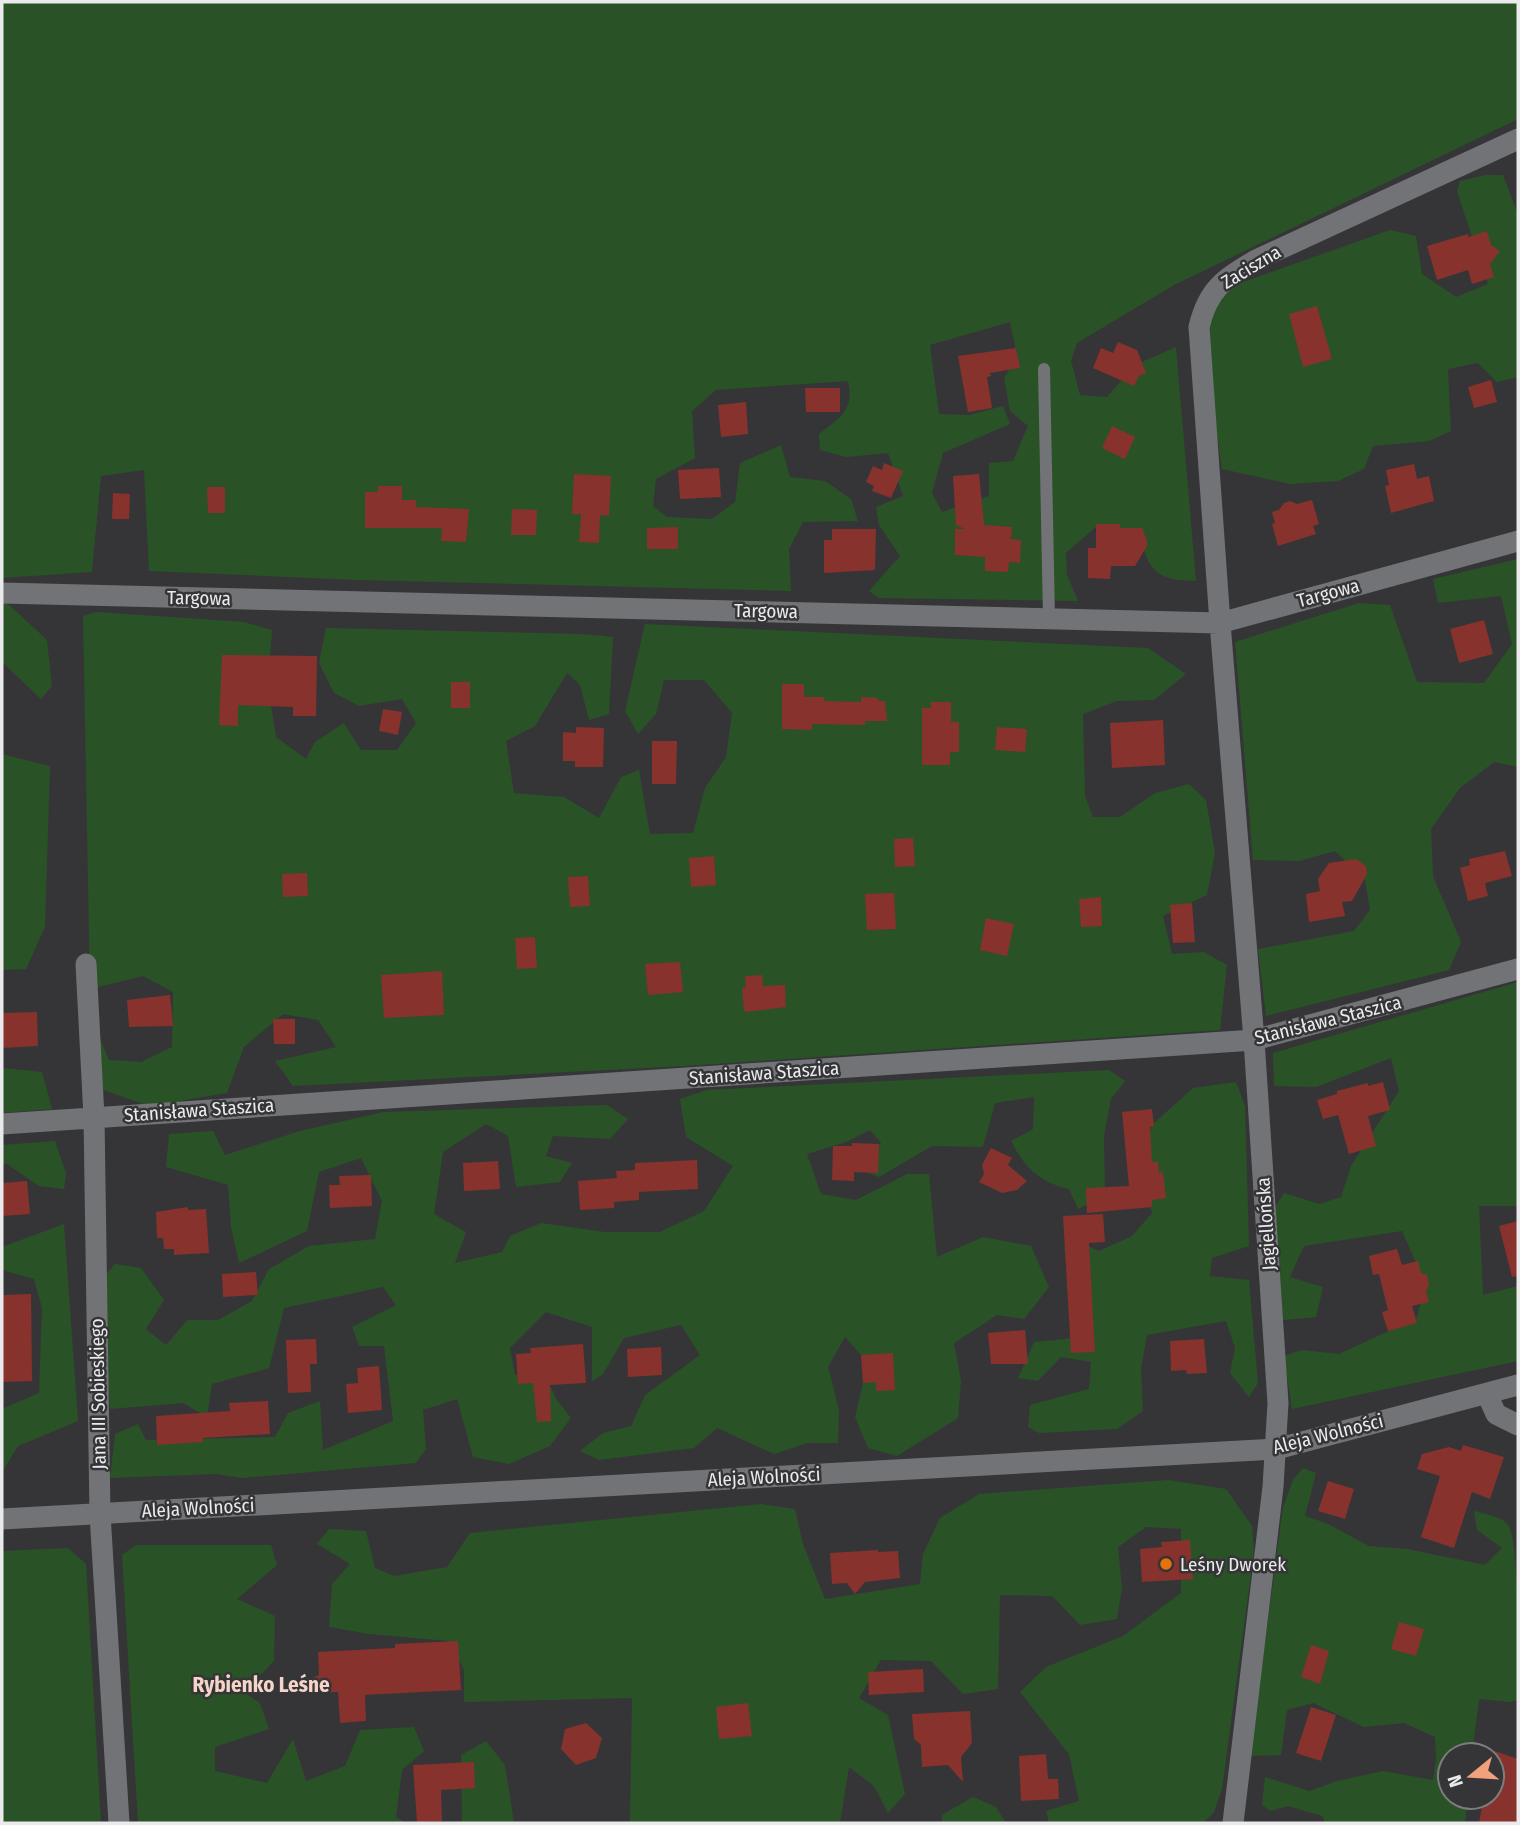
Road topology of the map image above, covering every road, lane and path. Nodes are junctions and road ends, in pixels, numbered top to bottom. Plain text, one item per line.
1 (1518, 139) edge
2 (1044, 369) dead end
3 (1518, 541) edge
4 (2, 593) edge
5 (1049, 618) junction
6 (1220, 623) junction
7 (86, 964) dead end
8 (1518, 969) edge
9 (1254, 1040) junction
10 (94, 1117) junction
11 (2, 1124) edge
12 (1518, 1385) edge
13 (1487, 1394) junction
14 (1518, 1425) edge
15 (1276, 1449) junction
16 (100, 1514) junction
17 (2, 1519) edge
18 (119, 1823) edge
19 (1233, 1823) edge

1 - 6 street, Zaciszna
2 - 5 lane
3 - 6 street, Targowa
4 - 5 street, Targowa
5 - 6 street, Targowa
6 - 9 street, Jagiellońska
7 - 10 street, Jana III Sobieskiego
8 - 9 street, Stanisława Staszica
9 - 10 street, Stanisława Staszica
9 - 15 street, Jagiellońska
10 - 11 street, Stanisława Staszica
10 - 16 street, Jana III Sobieskiego
12 - 13 street, Aleja Wolności
13 - 14 street
13 - 15 street, Aleja Wolności
15 - 16 street, Aleja Wolności
15 - 19 street, Jagiellońska
16 - 17 street, Aleja Wolności
16 - 18 street, Jana III Sobieskiego

